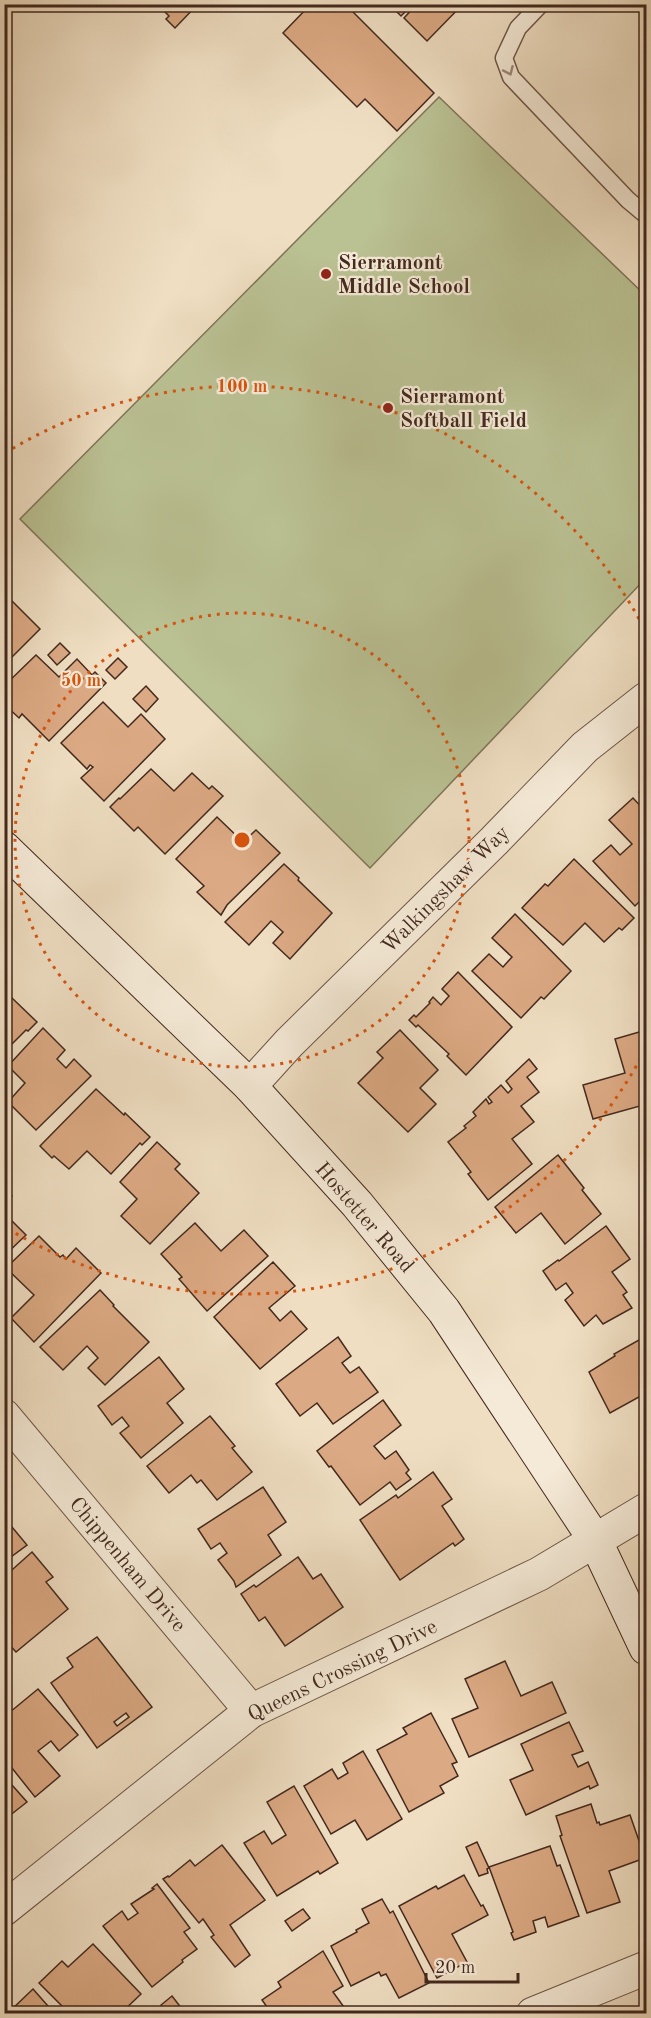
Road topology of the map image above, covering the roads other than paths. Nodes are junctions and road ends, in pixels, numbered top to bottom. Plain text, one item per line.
1 (541, 4) edge
2 (646, 215) edge
3 (646, 699) edge
4 (4, 848) edge
5 (250, 1086) junction
6 (4, 1416) edge
7 (646, 1510) edge
8 (595, 1540) junction
9 (646, 1648) edge
10 (251, 1711) junction
11 (4, 1909) edge
12 (646, 1968) edge
13 (533, 2013) edge

1 -> 2 lane
3 - 5 street, Walkingshaw Way
4 - 5 street, Hostetter Road
5 - 8 street, Hostetter Road
6 - 10 street, Chippenham Drive
7 - 8 street, Queens Crossing Drive
8 - 9 street, Hostetter Road
8 - 10 street, Queens Crossing Drive
10 - 11 street, Queens Crossing Drive
12 - 13 street

